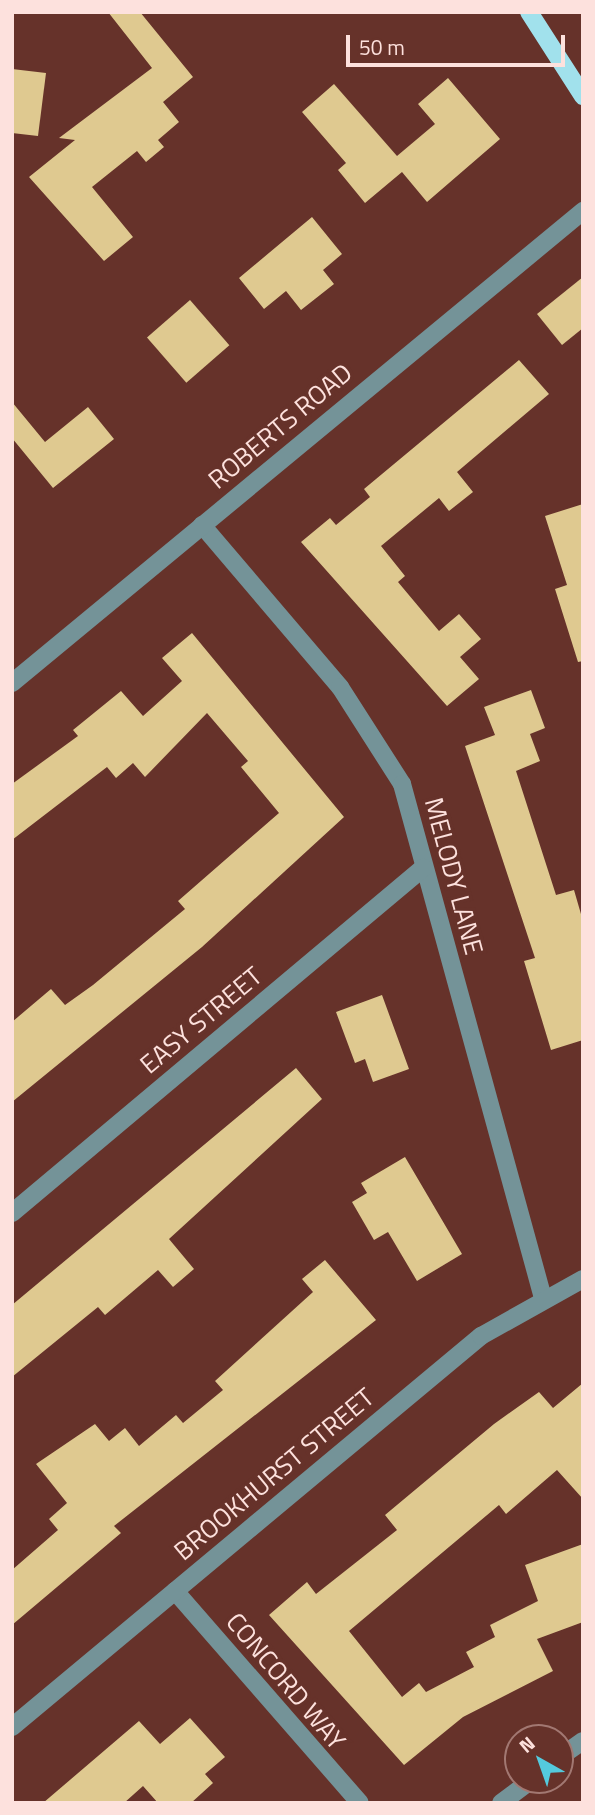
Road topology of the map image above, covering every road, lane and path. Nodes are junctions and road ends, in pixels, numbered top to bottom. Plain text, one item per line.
1 (529, 12) edge
2 (583, 96) edge
3 (583, 211) edge
4 (202, 525) junction
5 (12, 683) edge
6 (423, 868) junction
7 (12, 1213) edge
8 (583, 1279) edge
9 (543, 1298) junction
10 (175, 1591) junction
11 (12, 1727) edge
12 (360, 1803) edge

1 - 2 main road
3 - 4 street, ROBERTS ROAD
4 - 5 street, ROBERTS ROAD
4 - 6 street, MELODY LANE
6 - 7 street, EASY STREET
6 - 9 street, MELODY LANE
8 - 9 street, BROOKHURST STREET
9 - 10 street, BROOKHURST STREET
10 - 11 street, BROOKHURST STREET
10 - 12 street, CONCORD WAY

